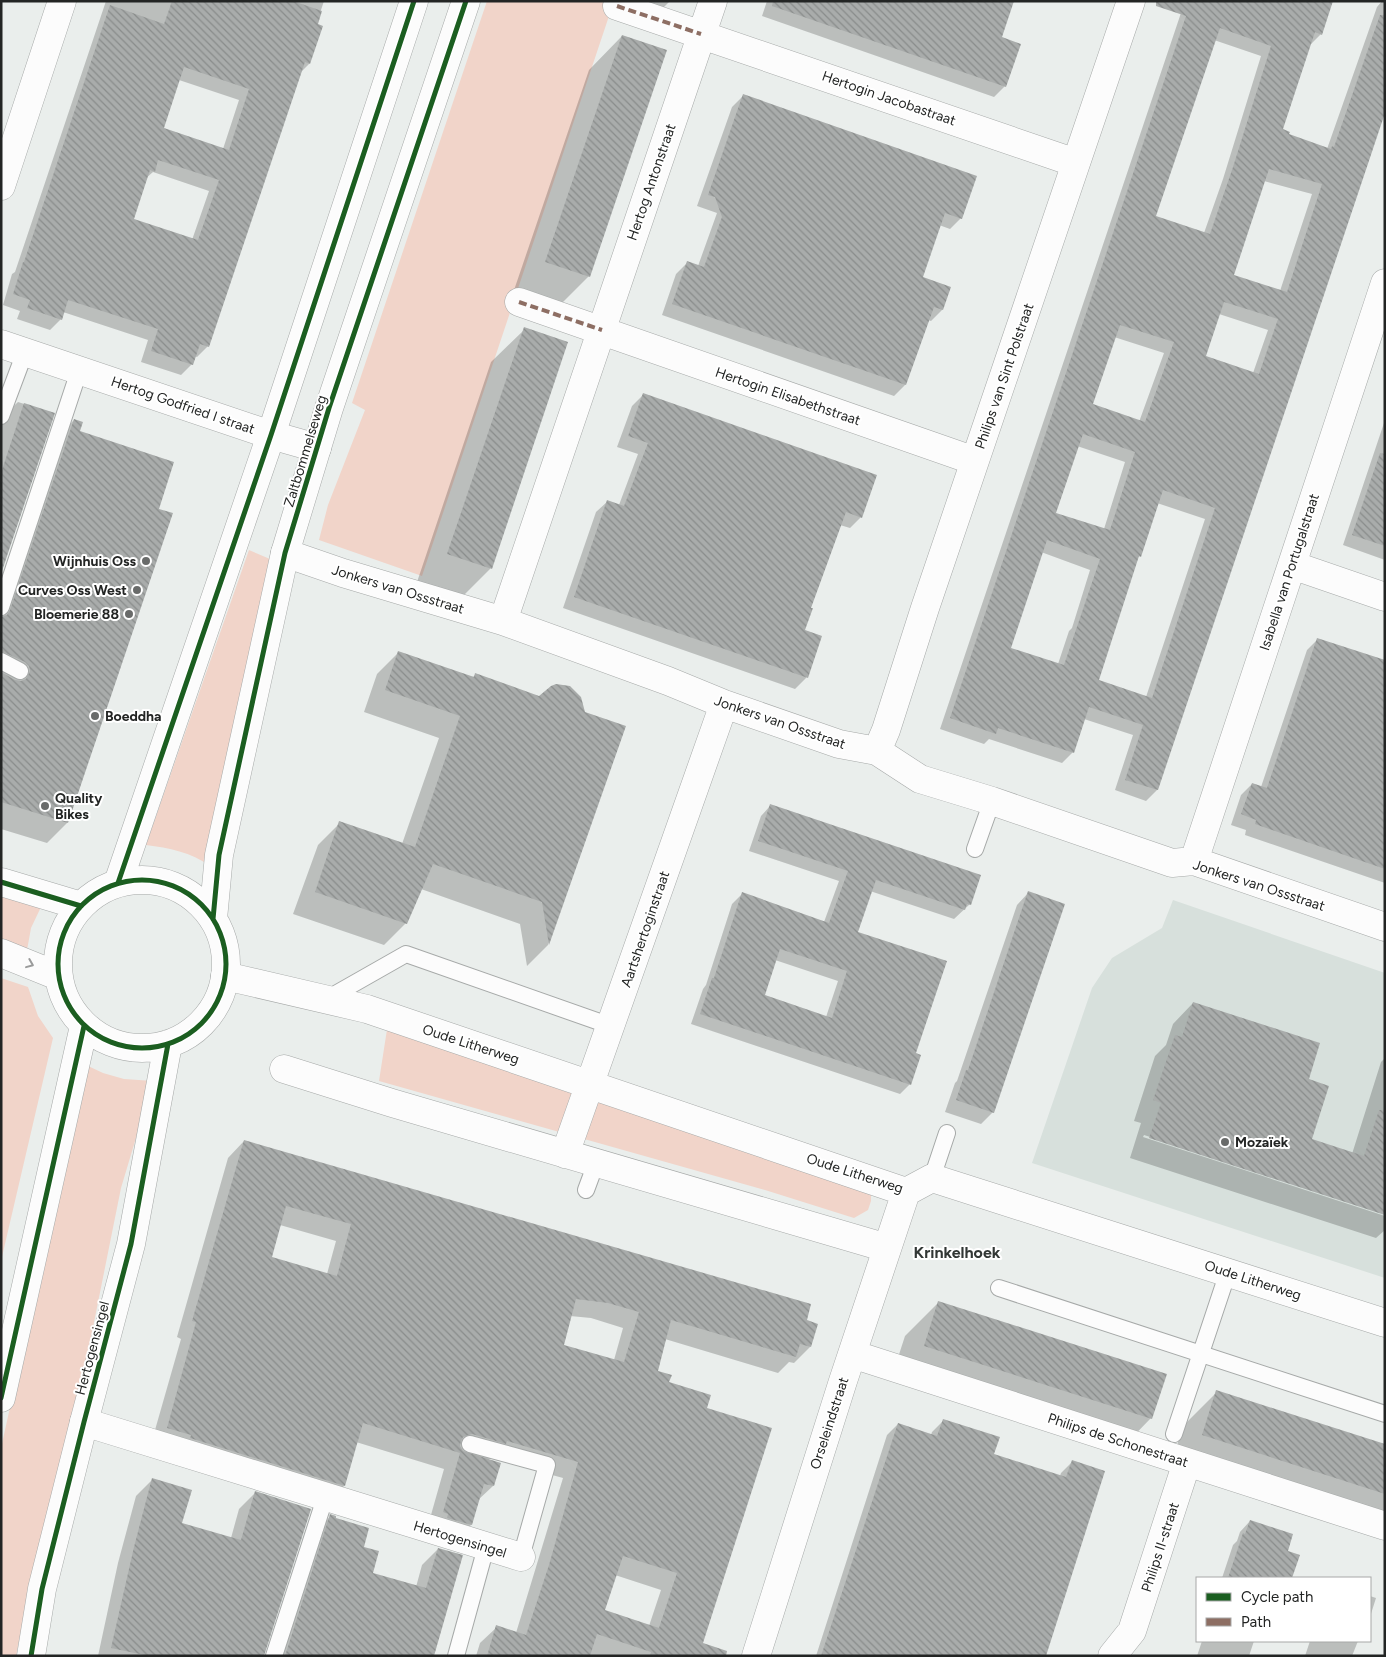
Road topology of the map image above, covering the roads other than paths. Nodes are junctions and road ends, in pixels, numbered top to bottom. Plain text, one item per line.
1 (62, 1) edge
2 (414, 1) edge
3 (466, 1) edge
4 (713, 1) edge
5 (1131, 1) edge
6 (617, 6) dead end
7 (701, 34) junction
8 (1076, 163) junction
9 (1, 186) edge
10 (1385, 283) edge
11 (519, 302) dead end
12 (602, 330) junction
13 (13, 348) edge
14 (79, 371) junction
15 (1, 416) edge
16 (271, 435) junction
17 (317, 448) junction
18 (974, 461) junction
19 (285, 553) junction
20 (1292, 565) junction
21 (1385, 597) edge
22 (1, 607) edge
23 (503, 621) junction
24 (1, 661) edge
25 (20, 672) dead end
26 (724, 704) junction
27 (877, 752) junction
28 (992, 801) junction
29 (975, 849) dead end
30 (1194, 861) junction
31 (1, 882) edge
32 (118, 883) junction
33 (81, 906) junction
34 (213, 919) junction
35 (1385, 927) edge
36 (1, 953) edge
37 (58, 976) junction
38 (225, 976) junction
39 (325, 1000) junction
40 (84, 1026) junction
41 (611, 1026) junction
42 (168, 1044) junction
43 (284, 1069) dead end
44 (590, 1084) junction
45 (947, 1133) dead end
46 (565, 1154) junction
47 (596, 1163) junction
48 (932, 1178) junction
49 (586, 1190) dead end
50 (906, 1192) junction
51 (887, 1248) junction
52 (1228, 1272) junction
53 (998, 1288) dead end
54 (1385, 1323) edge
55 (852, 1354) junction
56 (1200, 1354) junction
57 (1, 1398) edge
58 (1385, 1414) edge
59 (84, 1422) junction
60 (1174, 1434) dead end
61 (470, 1444) dead end
62 (1187, 1462) junction
63 (325, 1498) junction
64 (1385, 1526) edge
65 (486, 1547) junction
66 (521, 1557) joint
67 (1134, 1643) edge
68 (31, 1656) edge
69 (274, 1656) edge
70 (456, 1656) edge
71 (756, 1656) edge
72 (1112, 1656) edge

1 - 9 street
2 - 16 street
3 - 17 street, Zaltbommelseweg
4 - 7 street, Hertog Antonstraat
5 - 8 street, Philips van Sint Polstraat
6 - 7 street
7 - 8 street, Hertogin Jacobastraat
7 - 12 street, Hertog Antonstraat
8 - 18 street, Philips van Sint Polstraat
10 - 20 street, Isabella van Portugalstraat
11 - 12 street
12 - 18 street, Hertogin Elisabethstraat
12 - 23 street, Hertog Antonstraat
13 - 14 street, Hertog Godfried I straat
13 - 15 lane
14 - 16 street, Hertog Godfried I straat
14 - 22 lane
16 - 17 street, Hertog Godfried I straat
16 - 32 street
17 - 19 street, Zaltbommelseweg
18 - 27 street, Philips van Sint Polstraat
19 - 23 street, Jonkers van Ossstraat
19 - 34 street, Zaltbommelseweg
20 - 21 street
20 - 30 street, Isabella van Portugalstraat
23 - 26 street, Jonkers van Ossstraat
24 - 25 lane
26 - 27 street, Jonkers van Ossstraat
26 - 41 street, Aartshertoginstraat
27 - 28 street, Jonkers van Ossstraat
28 - 29 lane
28 - 30 street, Jonkers van Ossstraat
30 - 35 street, Jonkers van Ossstraat
31 - 33 street
32 - 33 street
32 - 34 street
33 - 37 street
34 - 38 street
36 -> 37 street
37 - 40 street
38 - 39 street, Oude Litherweg
38 - 42 street
39 - 41 lane
39 - 44 street, Oude Litherweg
40 - 42 street
40 - 57 street
41 - 44 street, Aartshertoginstraat
42 - 59 street, Hertogensingel
43 - 46 street
44 - 46 street, Aartshertoginstraat
44 - 50 street, Oude Litherweg
45 - 48 lane
46 - 47 street
47 - 49 lane
47 - 51 street
48 - 50 street, Oude Litherweg
48 - 52 street, Oude Litherweg
50 - 51 street, Orseleindstraat
51 - 55 street, Orseleindstraat
52 - 54 street, Oude Litherweg
52 - 56 lane
53 - 56 lane
55 - 62 street, Philips de Schonestraat
55 - 71 street, Orseleindstraat
56 - 58 lane
56 - 60 lane
59 - 63 street, Hertogensingel
59 - 68 street, Hertogensingel
61 - 66 lane
62 - 64 street, Philips de Schonestraat
62 - 67 street, Philips II-straat
63 - 65 street, Hertogensingel
63 - 69 lane
65 - 66 street, Hertogensingel
65 - 70 lane
67 - 72 street, Philips II-straat

